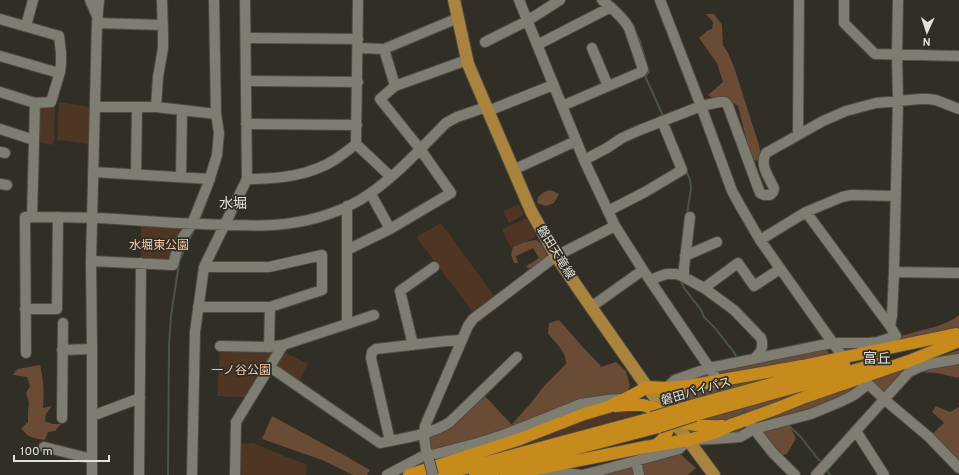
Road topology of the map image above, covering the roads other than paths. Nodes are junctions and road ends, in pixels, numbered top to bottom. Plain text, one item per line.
1 (33, 0) edge
2 (90, 0) edge
3 (100, 0) edge
4 (162, 0) edge
5 (214, 0) edge
6 (245, 0) edge
7 (358, 0) edge
8 (454, 0) edge
9 (519, 0) edge
10 (560, 0) edge
11 (602, 0) edge
12 (660, 0) edge
13 (799, 0) edge
14 (844, 0) edge
15 (898, 0) edge
16 (611, 7) junction
17 (0, 18) edge
18 (458, 18) junction
19 (97, 20) junction
20 (527, 21) junction
21 (162, 25) junction
22 (26, 26) junction
23 (246, 38) junction
24 (485, 42) dead end
25 (358, 43) junction
26 (537, 45) junction
27 (592, 48) dead end
28 (384, 49) junction
29 (897, 54) junction
30 (0, 56) edge
31 (959, 56) edge
32 (467, 60) junction
33 (60, 74) junction
34 (246, 81) junction
35 (358, 82) junction
36 (553, 85) junction
37 (395, 86) junction
38 (608, 86) junction
39 (0, 92) edge
40 (898, 101) junction
41 (35, 103) junction
42 (562, 106) junction
43 (701, 106) junction
44 (95, 107) junction
45 (137, 107) junction
46 (156, 107) junction
47 (487, 109) junction
48 (959, 109) edge
49 (182, 110) junction
50 (216, 114) junction
51 (662, 122) junction
52 (246, 124) junction
53 (357, 125) junction
54 (0, 129) edge
55 (798, 135) junction
56 (34, 140) junction
57 (576, 141) junction
58 (356, 144) junction
59 (420, 149) junction
60 (584, 160) junction
61 (513, 170) junction
62 (93, 172) junction
63 (136, 174) junction
64 (181, 177) junction
65 (391, 177) junction
66 (210, 179) junction
67 (247, 179) junction
68 (896, 196) junction
69 (373, 198) dead end
70 (347, 206) junction
71 (608, 211) junction
72 (806, 212) junction
73 (32, 217) junction
74 (58, 217) junction
75 (92, 217) junction
76 (690, 217) dead end
77 (196, 224) junction
78 (224, 225) junction
79 (615, 226) junction
80 (390, 229) junction
81 (760, 240) junction
82 (717, 242) dead end
83 (348, 250) junction
84 (556, 256) junction
85 (685, 256) junction
86 (91, 260) junction
87 (141, 263) junction
88 (434, 267) dead end
89 (204, 268) junction
90 (780, 269) junction
91 (643, 270) junction
92 (894, 272) junction
93 (959, 273) edge
94 (681, 275) junction
95 (650, 280) junction
96 (704, 288) junction
97 (198, 307) junction
98 (270, 307) junction
99 (591, 307) junction
100 (25, 308) junction
101 (374, 315) dead end
102 (63, 323) dead end
103 (347, 324) junction
104 (890, 326) junction
105 (958, 337) edge
106 (462, 340) junction
107 (832, 343) junction
108 (413, 345) junction
109 (220, 346) dead end
110 (283, 346) junction
111 (269, 347) junction
112 (62, 350) junction
113 (92, 350) junction
114 (26, 353) dead end
115 (840, 353) dead end
116 (517, 357) dead end
117 (755, 358) junction
118 (959, 359) edge
119 (270, 367) junction
120 (712, 372) junction
121 (688, 386) junction
122 (647, 387) junction
123 (666, 388) junction
124 (140, 398) junction
125 (624, 399) junction
126 (884, 400) junction
127 (608, 407) junction
128 (668, 415) junction
129 (92, 416) junction
130 (62, 418) dead end
131 (655, 422) junction
132 (731, 425) junction
133 (752, 426) junction
134 (856, 432) junction
135 (424, 434) junction
136 (688, 440) junction
137 (390, 441) junction
138 (656, 445) junction
139 (44, 447) dead end
140 (428, 457) junction
141 (92, 459) junction
142 (636, 461) junction
143 (959, 468) edge
144 (92, 475) edge
145 (139, 475) edge
146 (192, 475) edge
147 (235, 475) edge
148 (387, 475) edge
149 (409, 475) edge
150 (433, 475) edge
151 (440, 475) edge
152 (475, 475) edge
153 (506, 475) edge
154 (534, 475) edge
155 (584, 475) edge
156 (639, 475) edge
157 (714, 475) edge
158 (795, 475) edge
159 (816, 475) edge
160 (884, 475) edge

1 - 22 street
2 - 19 street
3 - 19 street
4 - 21 street
5 - 50 street
6 - 23 street
7 - 25 street
8 - 18 main road, 磐田天竜線
9 - 20 street
10 - 20 street
11 - 16 street
12 - 43 street
13 - 55 street
14 - 29 street
15 - 29 street
16 - 26 street
16 - 38 street
17 - 22 street
18 - 28 street
18 - 32 main road, 磐田天竜線
19 - 21 street
19 - 44 street
20 - 24 street
20 - 26 street
21 - 46 street
22 - 33 street
23 - 25 street
23 - 34 street
25 - 28 street
25 - 35 street
26 - 36 street
27 - 38 street
28 - 37 street
29 - 31 street
29 - 40 street
30 - 33 street
32 - 37 street
32 - 47 main road, 磐田天竜線
33 - 41 street
34 - 35 street
34 - 52 street
35 - 53 street
36 - 42 street
36 - 47 street
37 - 59 street
38 - 42 street
39 - 41 street
40 - 48 street
40 - 55 street
40 - 68 street
41 - 56 street
42 - 57 street
43 - 51 street
43 - 55 street
43 - 81 street
44 - 45 street
44 - 62 street
45 - 46 street
45 - 63 street
46 - 49 street
47 - 59 street
47 - 61 main road, 磐田天竜線
49 - 50 street
49 - 64 street
50 - 66 street
51 - 60 street
51 - 71 street
52 - 53 street
52 - 67 street
53 - 58 street
54 - 56 street
56 - 73 street
57 - 60 street
57 - 61 street
58 - 65 street
58 - 67 street
59 - 65 street
59 - 80 street
60 - 71 street
61 - 84 main road, 磐田天竜線
62 - 63 street
62 - 75 street
63 - 64 street
64 - 66 street
65 - 70 street
66 - 77 street
67 - 78 street
68 - 72 street
68 - 92 street
69 - 80 street
70 - 78 street
70 - 83 street
71 - 79 street
72 - 81 street
72 - 104 street
73 - 74 street
73 - 100 street
74 - 75 street
74 - 100 street
75 - 77 street
75 - 86 street
76 - 85 street
77 - 78 street
77 - 87 street
78 - 89 street
79 - 84 street
79 - 91 street
80 - 83 street
81 - 90 street
82 - 85 street
83 - 103 street
84 - 99 main road, 磐田天竜線
84 - 106 street
85 - 94 street
86 - 87 street
86 - 113 street
87 - 124 street
88 - 108 street
89 - 97 street
89 - 98 street
90 - 96 street
90 - 107 street
91 - 95 street
91 - 99 street
92 - 93 street
92 - 104 street
94 - 95 street
94 - 96 street
95 - 120 street
96 - 117 street
97 - 98 street
97 - 146 street
98 - 111 street
99 - 122 main road, 磐田天竜線
100 - 114 street
101 - 103 street
102 - 112 street
103 - 110 street
104 - 107 street
105 - 121 highway
105 - 131 highway, 磐田バイパス, bridge
105 - 132 highway
106 - 108 street
106 - 135 street
107 - 115 street
107 - 117 street
108 - 137 street
109 - 111 street
110 - 111 street
110 - 119 street
112 - 113 street
112 - 130 street
113 - 129 street
116 - 135 street
117 - 120 street
118 - 126 street
119 - 137 street
119 - 147 street
120 - 123 street
121 - 123 highway
121 - 128 highway
122 - 123 highway
122 - 125 highway
122 - 128 main road, 磐田天竜線
124 - 129 street
124 - 145 street
125 - 127 highway
125 - 140 street
126 - 133 street
126 - 134 street
126 - 143 street
127 - 128 highway
127 - 149 highway
128 - 132 highway
128 - 136 main road, 磐田天竜線
128 - 138 highway
129 - 141 street
131 - 151 highway, 磐田バイパス
131 - 152 highway, 磐田バイパス
132 - 136 highway
133 - 136 street
133 - 158 street
134 - 159 street
134 - 160 street
135 - 137 street
135 - 140 street
136 - 138 highway
136 - 142 street
136 - 157 main road, 磐田天竜線
138 - 153 highway
139 - 141 street
140 - 148 street
140 - 150 street, bridge
141 - 144 street
142 - 155 street
142 - 156 street
154 - 155 street

